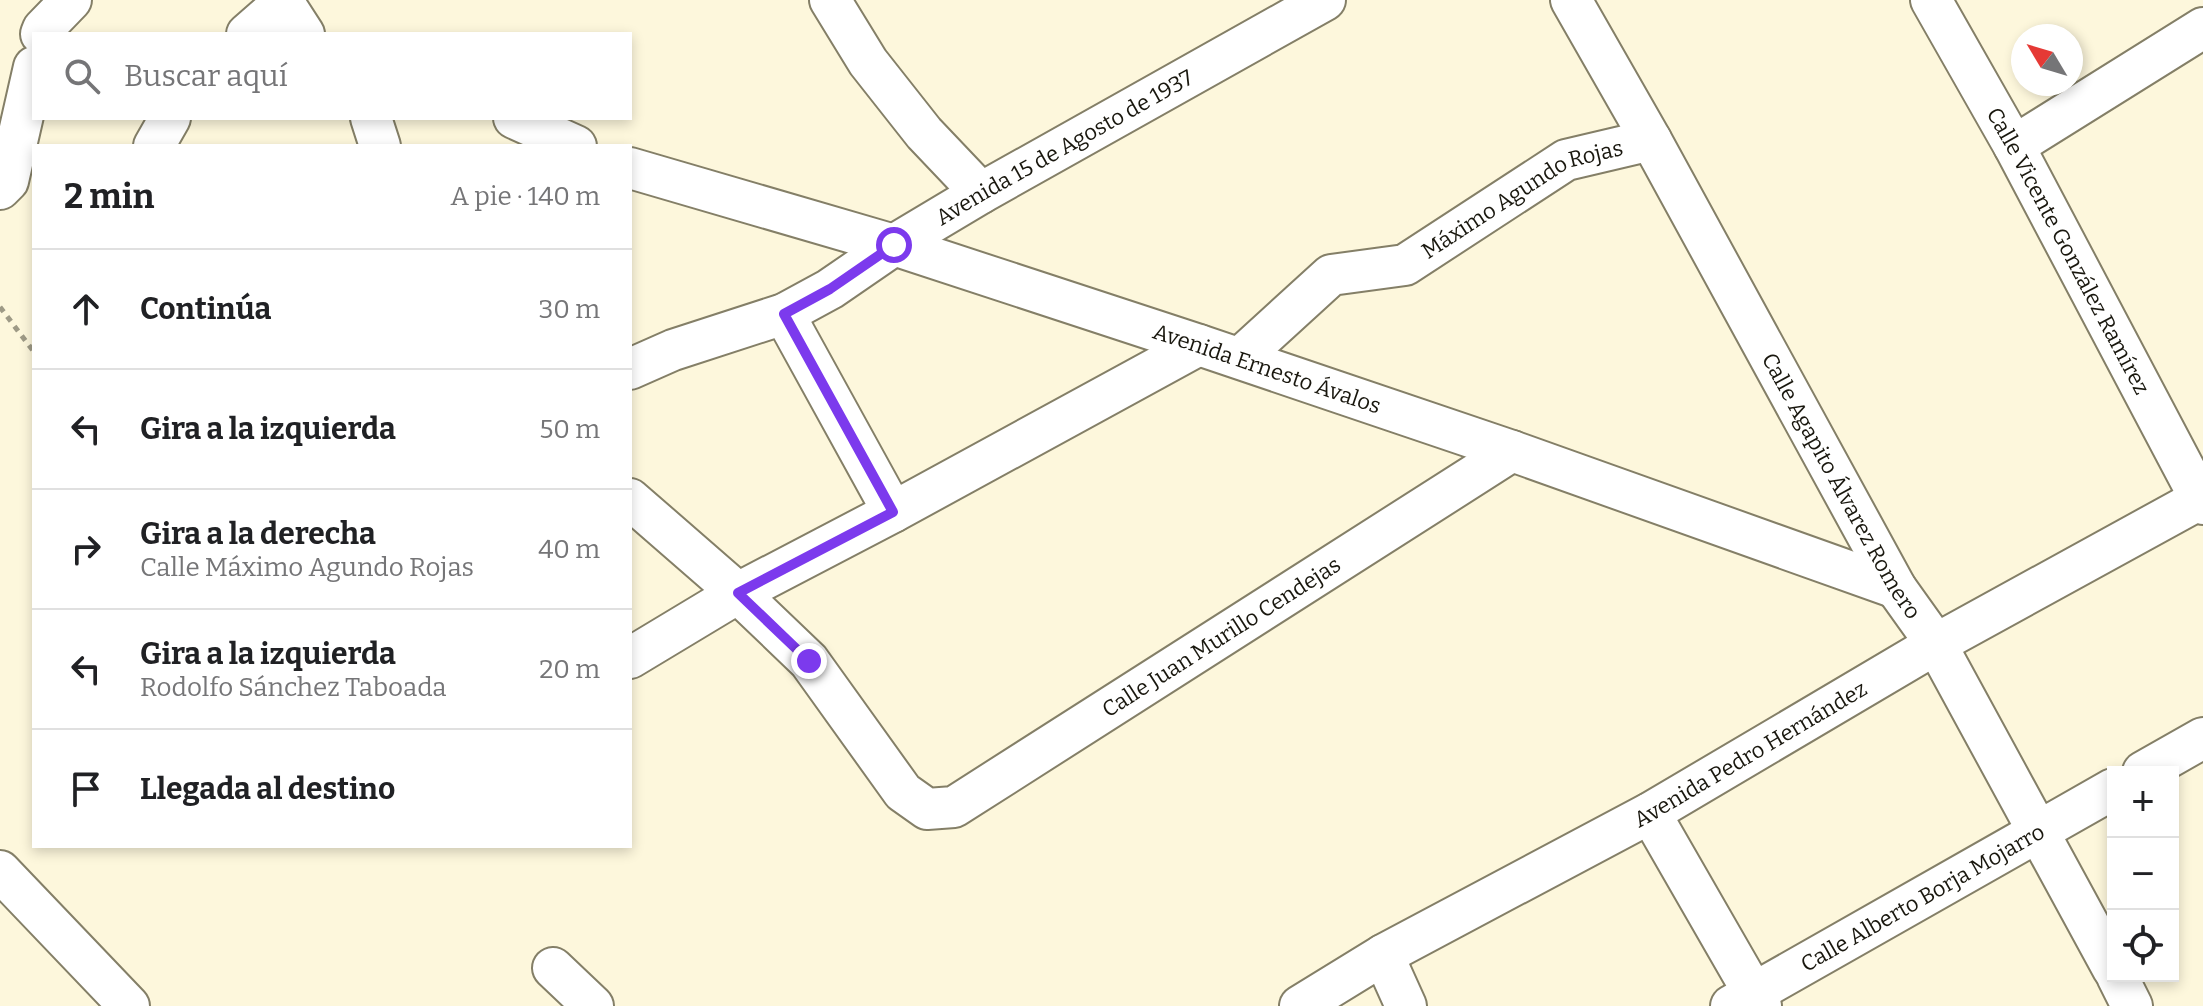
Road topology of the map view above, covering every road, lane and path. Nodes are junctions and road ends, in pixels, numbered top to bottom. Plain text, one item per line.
1 (71, 0) edge
2 (830, 0) edge
3 (1325, 0) edge
4 (1571, 0) edge
5 (1931, 0) edge
6 (289, 10) edge
7 (2203, 28) edge
8 (42, 32) edge
9 (250, 32) edge
10 (32, 79) edge
11 (169, 120) edge
12 (372, 120) edge
13 (518, 120) edge
14 (1651, 140) junction
15 (155, 144) edge
16 (379, 144) edge
17 (572, 144) edge
18 (2014, 146) junction
19 (632, 169) edge
20 (14, 186) edge
21 (981, 193) junction
22 (894, 245) junction
23 (0, 307) edge
24 (784, 314) junction
25 (1199, 345) junction
26 (32, 349) edge
27 (1240, 358) junction
28 (632, 368) edge
29 (1512, 451) junction
30 (632, 501) edge
31 (2202, 501) edge
32 (893, 512) junction
33 (1896, 588) junction
34 (738, 593) junction
35 (1936, 644) junction
36 (632, 657) edge
37 (2203, 738) edge
38 (2154, 766) edge
39 (2107, 792) edge
40 (1650, 813) junction
41 (2039, 831) junction
42 (0, 871) edge
43 (1383, 955) junction
44 (2107, 958) edge
45 (553, 968) dead end
46 (2120, 982) edge
47 (1749, 1002) edge
48 (129, 1006) edge
49 (593, 1006) edge
50 (1300, 1006) edge
51 (1406, 1006) edge
52 (2132, 1006) edge

1 - 8 street
2 - 21 street
3 - 21 street, Avenida 15 de Agosto de 1937
4 - 14 street, Calle Agapito Álvarez Romero
5 - 18 street, Calle Vicente González Ramírez
6 - 9 street
7 - 18 street
10 - 20 street
11 - 15 street
12 - 16 street
13 - 17 street
14 - 27 street, Máximo Agundo Rojas
14 - 33 street, Calle Agapito Álvarez Romero
18 - 31 street, Calle Vicente González Ramírez
19 - 22 street, Avenida Ernesto Ávalos
21 - 22 street, Avenida 15 de Agosto de 1937
22 - 24 street, Avenida 15 de Agosto de 1937
22 - 25 street, Avenida Ernesto Ávalos
23 - 26 path
24 - 28 street, Avenida 15 de Agosto de 1937
24 - 32 street
25 - 27 street, Avenida Ernesto Ávalos
25 - 32 street
27 - 29 street, Avenida Ernesto Ávalos
29 - 33 street, Avenida Ernesto Ávalos
29 - 34 street, Calle Juan Murillo Cendejas
30 - 34 street
31 - 35 street, Avenida Pedro Hernández
32 - 34 street
33 - 35 street, Calle Agapito Álvarez Romero
34 - 36 street
35 - 40 street, Avenida Pedro Hernández
35 - 41 street, Calle Agapito Álvarez Romero
37 - 38 street
39 - 41 street, Calle Alberto Borja Mojarro
40 - 43 street, Avenida Pedro Hernández
40 - 47 street
41 - 44 street, Calle Agapito Álvarez Romero
41 - 47 street, Calle Alberto Borja Mojarro
42 - 48 street
43 - 50 street, Avenida Pedro Hernández
43 - 51 street
45 - 49 street
46 - 52 street

